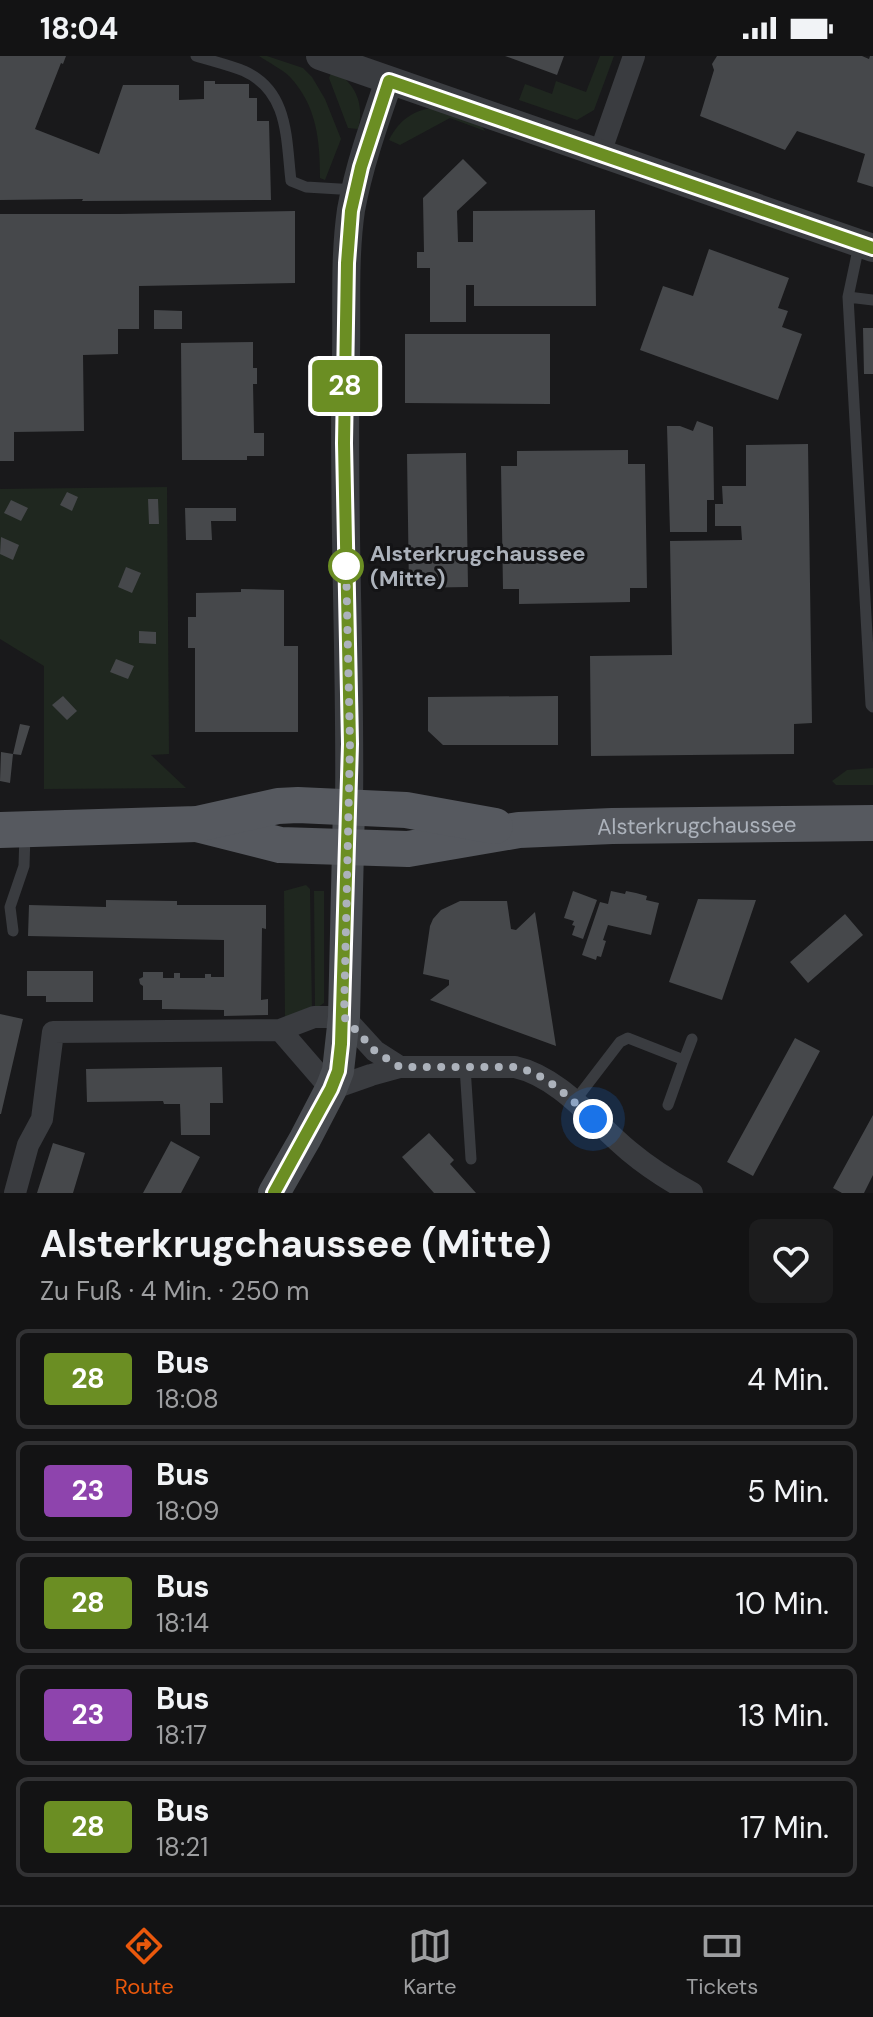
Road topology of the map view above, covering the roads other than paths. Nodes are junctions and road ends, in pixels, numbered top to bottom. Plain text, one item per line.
1 (196, 56) edge
2 (320, 56) edge
3 (634, 56) edge
4 (389, 81) junction
5 (600, 153) junction
6 (356, 190) junction
7 (866, 246) edge
8 (848, 297) junction
9 (873, 300) edge
10 (873, 707) edge
11 (349, 806) junction
12 (873, 823) edge
13 (197, 824) junction
14 (13, 830) edge
15 (519, 830) junction
16 (348, 849) junction
17 (13, 931) dead end
18 (344, 1017) junction
19 (280, 1030) junction
20 (692, 1039) dead end
21 (684, 1060) junction
22 (400, 1067) junction
23 (465, 1067) junction
24 (331, 1089) junction
25 (574, 1102) junction
26 (668, 1105) dead end
27 (471, 1159) dead end
28 (15, 1193) edge
29 (274, 1193) edge
30 (692, 1193) edge

1 - 6 lane
2 - 4 street
3 - 5 street
4 - 5 street
4 - 6 street
5 - 7 street
6 - 11 street
7 - 8 lane
8 - 9 lane
8 - 10 lane
11 - 13 main road, Alsterkrugchaussee
11 - 15 main road, Alsterkrugchaussee
11 - 16 main road
12 - 15 main road, Alsterkrugchaussee
13 - 14 main road, Alsterkrugchaussee
13 - 16 main road, Alsterkrugchaussee
14 - 17 lane
15 - 16 main road, Alsterkrugchaussee
16 - 18 main road
18 - 19 street
18 - 22 street
18 - 24 main road
19 - 24 street
19 - 28 street
20 - 21 lane
21 - 25 lane
21 - 26 lane
22 - 23 street
22 - 24 street
23 - 25 street
23 - 27 lane
24 - 29 main road
25 - 30 street

